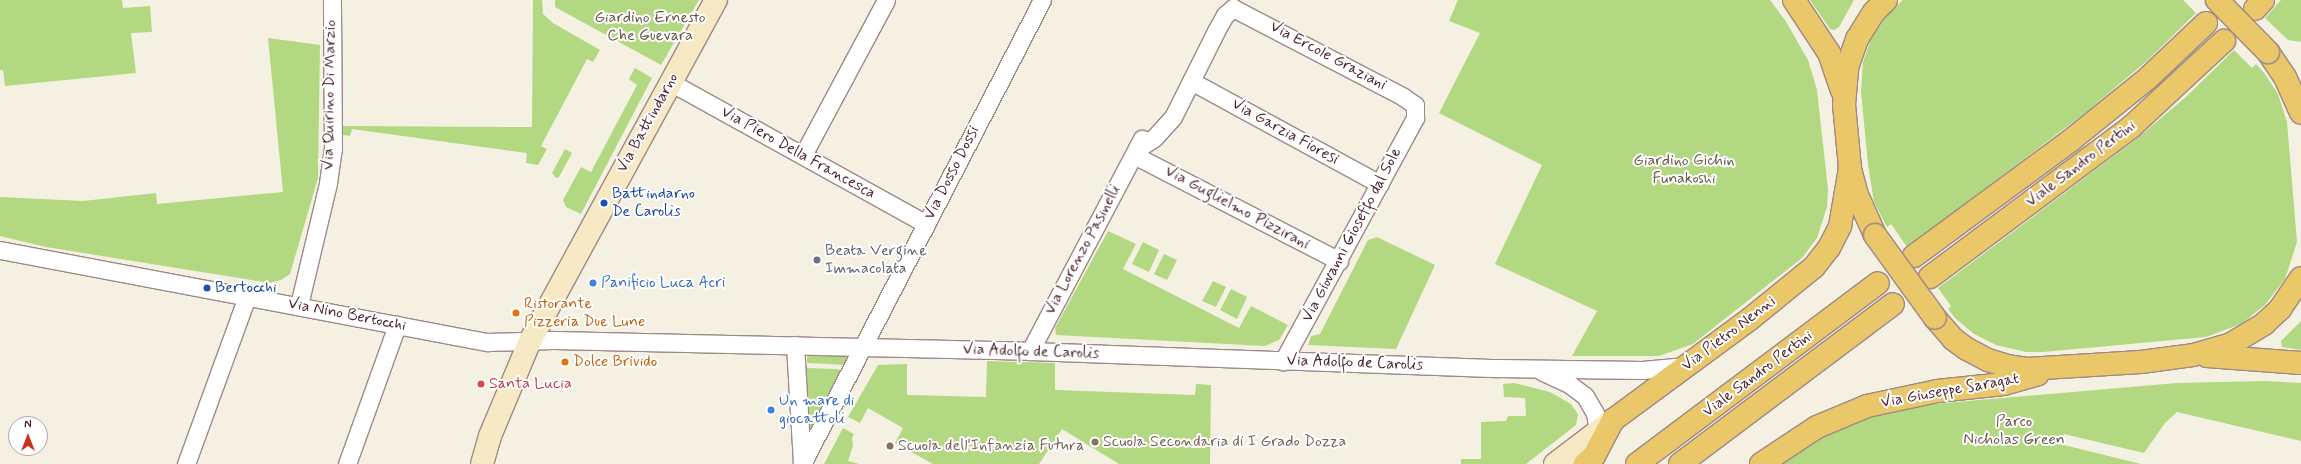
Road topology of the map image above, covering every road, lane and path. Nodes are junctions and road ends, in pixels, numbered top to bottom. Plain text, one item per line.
1 (332, 0) edge
2 (716, 0) edge
3 (886, 0) edge
4 (1042, 0) edge
5 (1794, 0) edge
6 (1886, 0) edge
7 (2216, 0) edge
8 (1237, 8) joint
9 (2206, 23) dead end
10 (2224, 41) dead end
11 (1191, 81) junction
12 (670, 82) junction
13 (1844, 105) junction
14 (1416, 108) joint
15 (2301, 113) edge
16 (1136, 152) junction
17 (803, 155) junction
18 (1850, 168) junction
19 (1380, 184) junction
20 (926, 224) junction
21 (0, 250) edge
22 (1914, 256) dead end
23 (1339, 261) junction
24 (1930, 277) dead end
25 (2301, 278) edge
26 (1878, 283) dead end
27 (247, 296) junction
28 (1893, 304) dead end
29 (298, 306) junction
30 (397, 325) junction
31 (530, 341) junction
32 (795, 345) junction
33 (862, 347) junction
34 (1030, 351) junction
35 (2193, 355) junction
36 (1283, 361) junction
37 (2301, 363) edge
38 (1687, 366) junction
39 (1533, 368) junction
40 (2057, 368) junction
41 (1606, 426) junction
42 (186, 464) edge
43 (347, 464) edge
44 (482, 464) edge
45 (1555, 464) edge
46 (1585, 464) edge
47 (1637, 464) edge
48 (1680, 464) edge
49 (1761, 464) edge

1 - 29 street, Via Quirino Di Marzio
2 - 12 street, Via Battindarno
3 - 17 street
4 - 20 street, Via Dosso Dossi
5 - 13 main road
6 - 13 main road
7 - 15 main road, bridge
8 - 11 street, Via Lorenzo Pasinelli
8 - 14 street, Via Ercole Graziani
9 - 22 main road, Viale Sandro Pertini
10 - 24 main road, Viale Sandro Pertini
11 - 16 street, Via Lorenzo Pasinelli
11 - 19 street, Via Garzia Fioresi
12 - 17 street, Via Piero Della Francesca
12 - 31 street, Via Battindarno
13 - 18 main road
14 - 19 street, Via Giovanni Gioseffo dal Sole
16 - 23 street, Via Guglielmo Pizzirani
16 - 34 street, Via Lorenzo Pasinelli
17 - 20 street, Via Piero Della Francesca
18 - 38 main road, Via Pietro Nenni
18 - 40 main road, bridge
19 - 23 street, Via Giovanni Gioseffo dal Sole
20 - 33 street, Via Dosso Dossi
21 - 27 street, Via Nino Bertocchi
23 - 36 street, Via Giovanni Gioseffo dal Sole
25 - 35 main road
26 - 47 main road, Viale Sandro Pertini
27 - 29 street, Via Nino Bertocchi
27 - 42 street
28 - 48 main road, Viale Sandro Pertini
29 - 30 street, Via Nino Bertocchi
30 - 31 street, Via Nino Bertocchi
30 - 43 street
31 - 32 street, Via Adolfo de Carolis
31 - 44 street, Via Battindarno
32 - 33 street, Via Adolfo de Carolis
32 - 33 street, Via Dosso Dossi
33 - 34 street, Via Adolfo de Carolis
34 - 36 street, Via Adolfo de Carolis
35 - 37 main road
35 - 40 main road
36 - 39 street, Via Adolfo de Carolis
38 - 39 street, Via Adolfo de Carolis
38 - 41 main road, Via Pietro Nenni
39 - 41 street, Via Adolfo de Carolis
40 - 49 main road, Via Giuseppe Saragat
41 - 45 street, Via Pietro Nenni
41 - 46 main road

